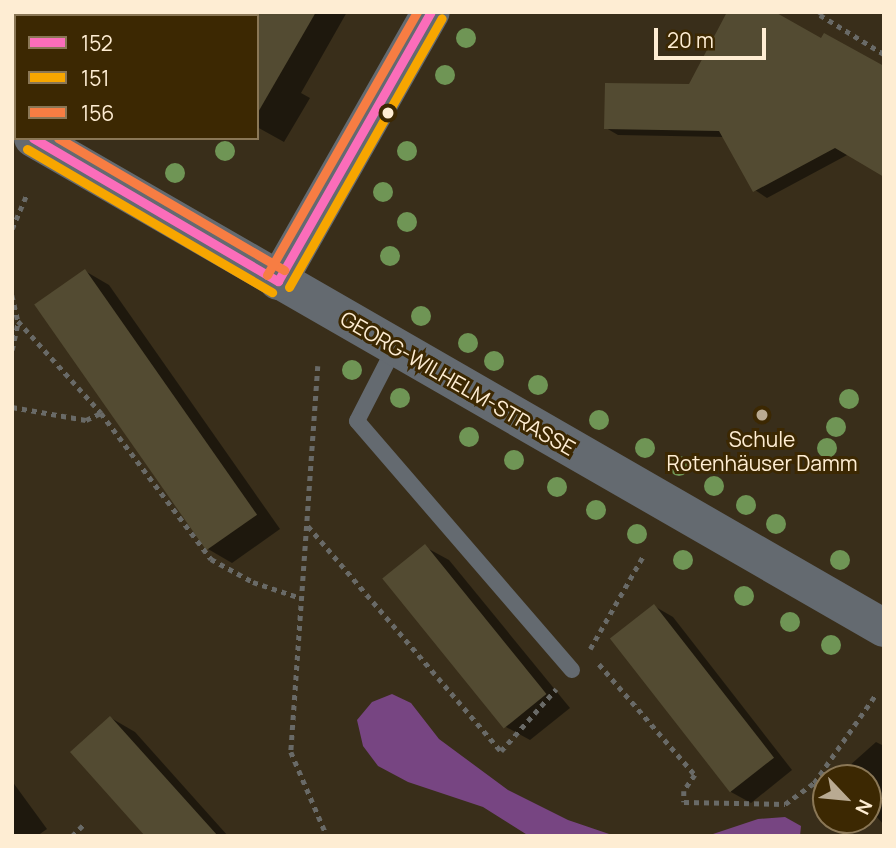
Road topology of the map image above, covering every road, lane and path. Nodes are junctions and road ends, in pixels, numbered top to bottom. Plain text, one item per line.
1 (220, 12) edge
2 (227, 12) edge
3 (431, 12) edge
4 (822, 12) edge
5 (884, 54) edge
6 (36, 140) edge
7 (27, 194) dead end
8 (12, 229) edge
9 (278, 281) junction
10 (12, 295) edge
11 (18, 321) junction
12 (395, 347) junction
13 (12, 350) edge
14 (318, 366) dead end
15 (12, 407) edge
16 (101, 413) junction
17 (308, 526) junction
18 (643, 556) dead end
19 (301, 598) junction
20 (884, 628) edge
21 (572, 670) joint
22 (876, 695) dead end
23 (827, 764) edge
24 (812, 784) edge
25 (86, 822) dead end
26 (72, 836) edge
27 (327, 836) edge

1 - 2 path
3 - 9 street
4 - 5 path
6 - 9 street, GEORG-WILHELM-STRASSE
7 - 8 path
9 - 12 street, GEORG-WILHELM-STRASSE
10 - 11 path
11 - 13 path
11 - 16 path
12 - 20 street, GEORG-WILHELM-STRASSE
12 - 21 lane
14 - 17 path
15 - 16 path
16 - 19 path
17 - 19 path
17 - 21 path
18 - 24 path
19 - 27 path
22 - 23 path
25 - 26 path

